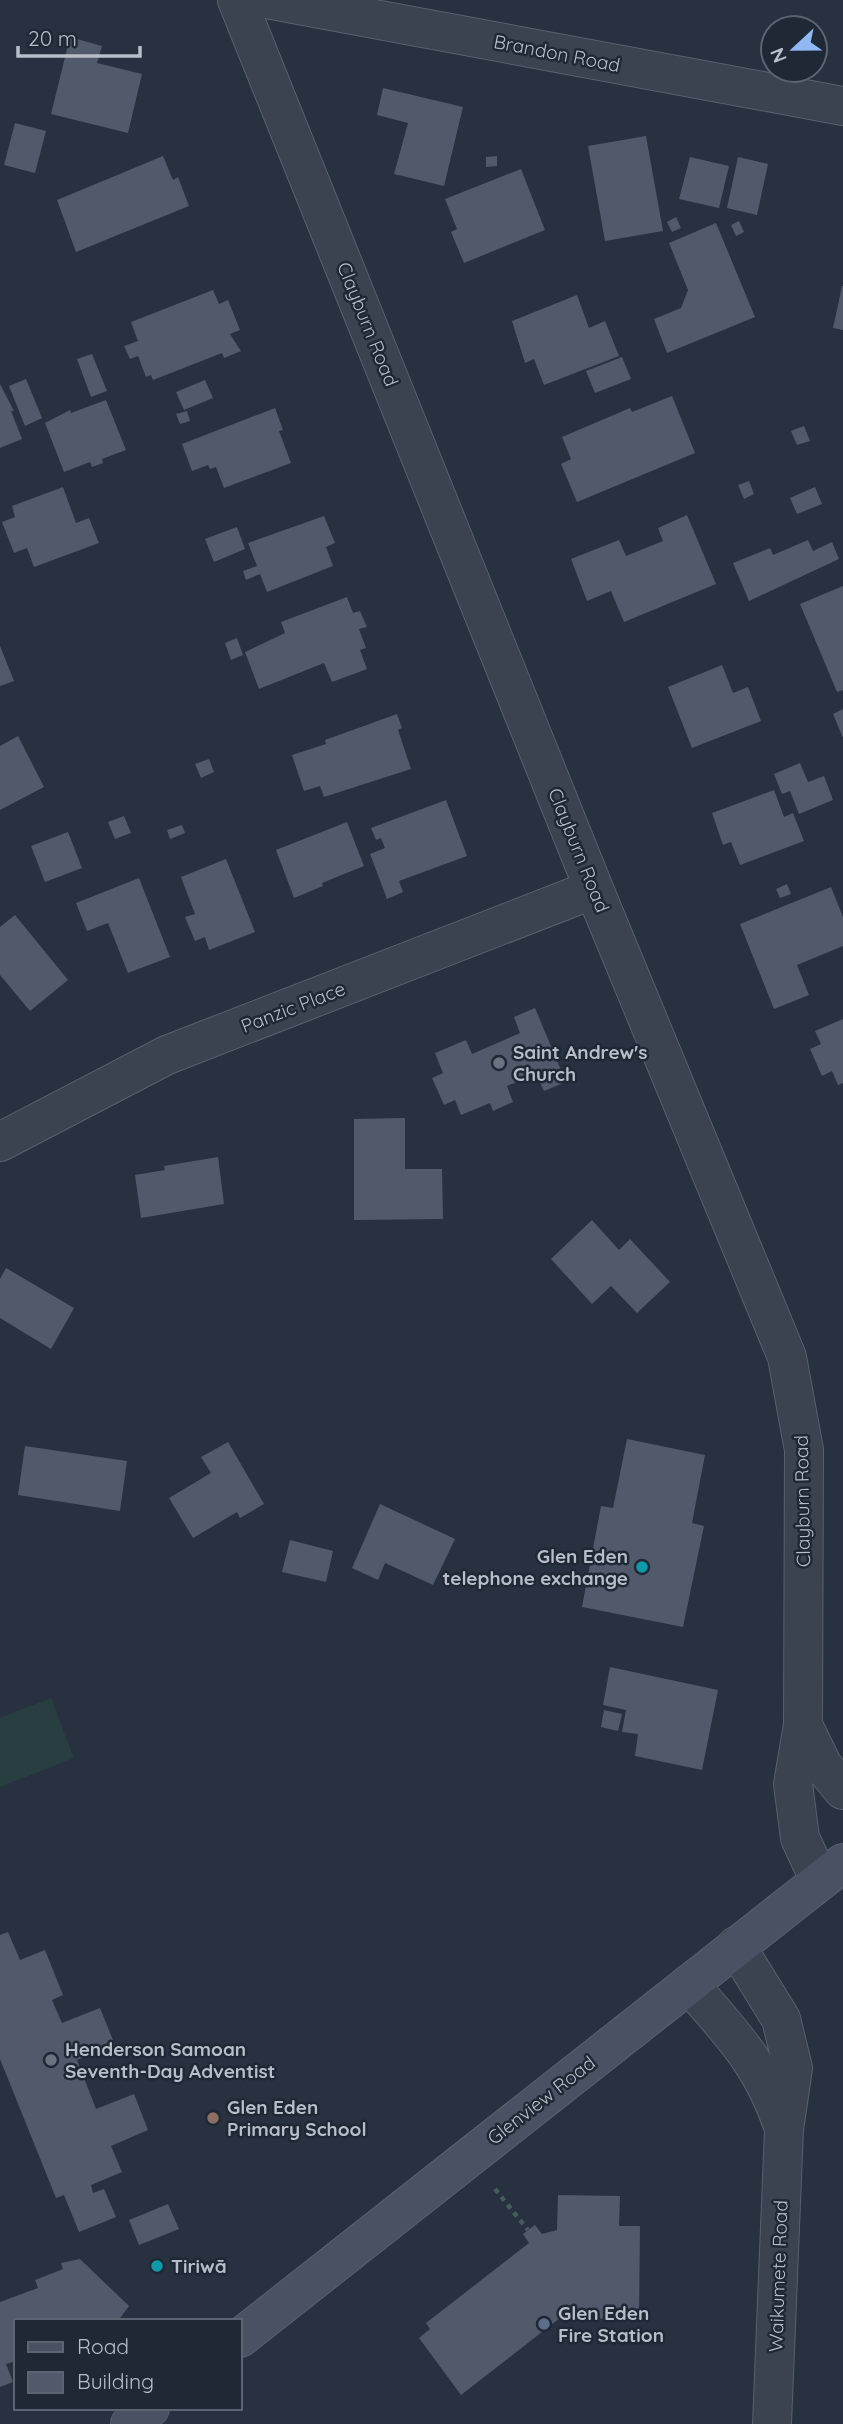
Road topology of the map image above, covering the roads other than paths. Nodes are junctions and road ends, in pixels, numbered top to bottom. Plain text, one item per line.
1 (237, 0) edge
2 (272, 0) edge
3 (843, 106) edge
4 (594, 889) junction
5 (0, 1142) edge
6 (803, 1724) junction
7 (843, 1790) edge
8 (831, 1872) edge
9 (736, 1946) junction
10 (689, 1984) junction
11 (784, 2129) junction
12 (242, 2336) edge
13 (148, 2410) edge
14 (130, 2424) edge
15 (772, 2424) edge

1 - 4 street, Clayburn Road
2 - 3 street, Brandon Road
4 - 5 street, Panzic Place
4 - 6 street, Clayburn Road
6 - 7 street, Clayburn Road
6 - 8 street, Clayburn Road
8 - 9 main road, Glenview Road
9 - 10 main road, Glenview Road
9 - 11 street, Waikumete Road
10 - 11 street, Waikumete Road
10 - 12 main road, Glenview Road
11 - 15 street, Waikumete Road
13 - 14 main road

